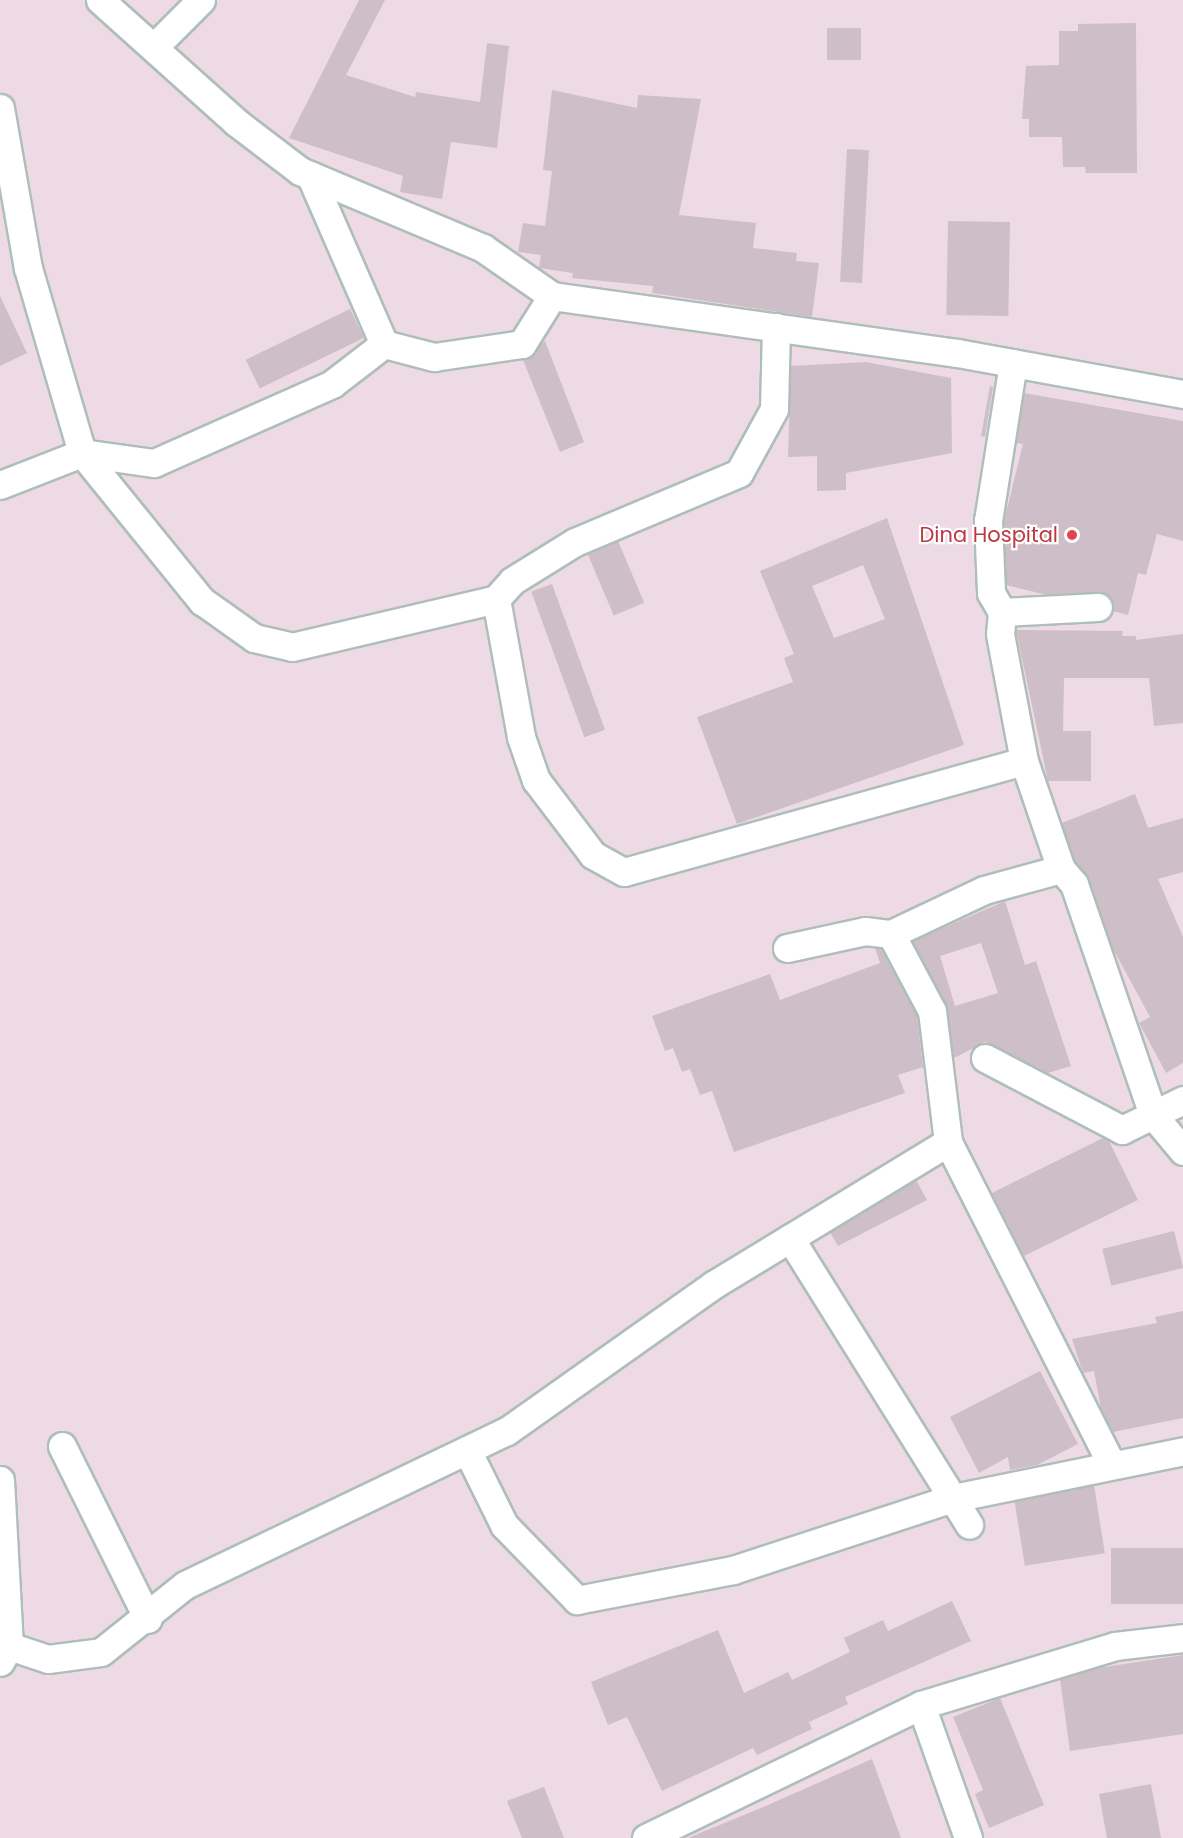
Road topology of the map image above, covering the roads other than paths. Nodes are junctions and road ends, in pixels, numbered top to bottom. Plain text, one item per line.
1 (100, 0) edge
2 (201, 0) edge
3 (155, 46) junction
4 (0, 108) edge
5 (310, 175) junction
6 (552, 296) junction
7 (776, 327) junction
8 (384, 344) junction
9 (1013, 363) junction
10 (1183, 394) edge
11 (82, 453) junction
12 (0, 485) edge
13 (496, 599) junction
14 (1098, 607) dead end
15 (1002, 612) junction
16 (1024, 761) junction
17 (1061, 869) junction
18 (891, 934) junction
19 (787, 948) dead end
20 (985, 1058) dead end
21 (1183, 1100) edge
22 (1153, 1115) junction
23 (948, 1142) junction
24 (1183, 1151) edge
25 (790, 1238) junction
26 (63, 1446) dead end
27 (467, 1450) junction
28 (1183, 1451) edge
29 (1112, 1465) junction
30 (0, 1480) edge
31 (953, 1498) junction
32 (969, 1525) dead end
33 (148, 1619) junction
34 (1183, 1638) edge
35 (5, 1654) edge
36 (921, 1705) junction
37 (649, 1837) edge
38 (968, 1838) edge

1 - 3 street
2 - 3 street
3 - 5 street
4 - 11 street
5 - 6 street
5 - 8 street
6 - 7 street
6 - 8 street
7 - 9 street
7 - 13 street
8 - 11 street
9 - 10 street
9 - 15 street
11 - 12 street
11 - 13 street
13 - 16 street
14 - 15 street
15 - 16 street
16 - 17 street
17 - 18 street
17 - 22 street
18 - 19 street
18 - 23 street
20 - 22 street
21 - 22 street
22 - 24 street
23 - 25 street
23 - 29 street
25 - 27 street
25 - 31 street
26 - 33 street
27 - 31 street
27 - 33 street
28 - 29 street
29 - 31 street
30 - 35 street
31 - 32 street
33 - 35 street
34 - 36 street
36 - 37 street
36 - 38 street

